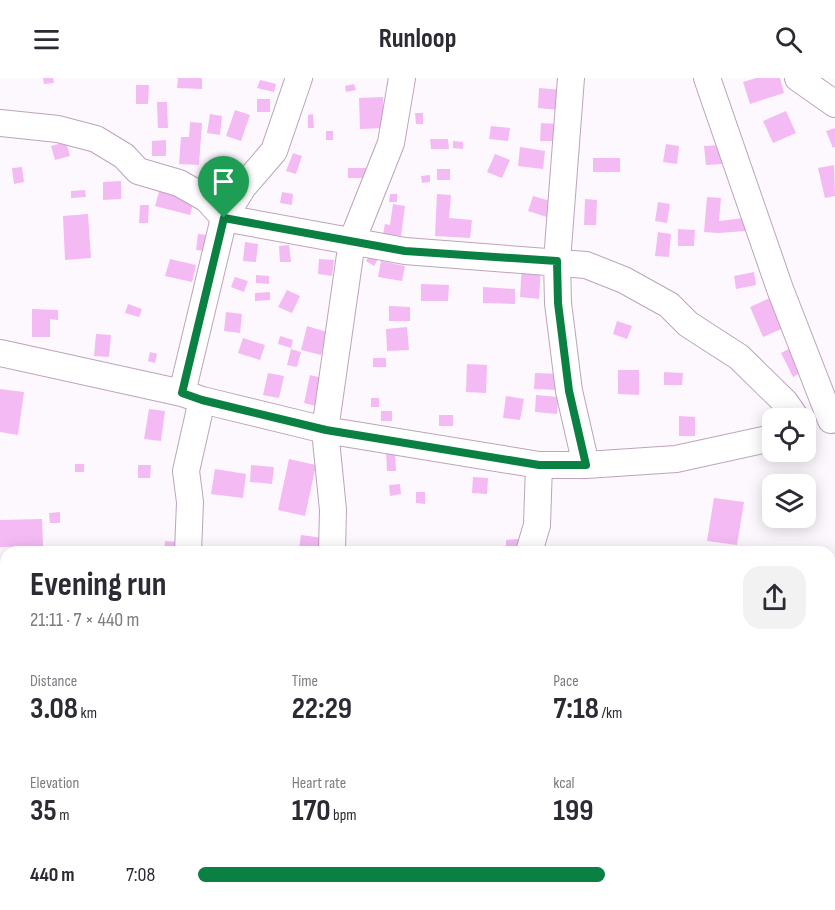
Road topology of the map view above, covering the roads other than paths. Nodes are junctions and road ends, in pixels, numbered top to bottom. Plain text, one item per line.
1 (299, 78) edge
2 (402, 78) edge
3 (571, 78) edge
4 (707, 78) edge
5 (798, 78) edge
6 (835, 104) edge
7 (0, 123) edge
8 (224, 218) junction
9 (352, 242) junction
10 (557, 261) junction
11 (0, 352) edge
12 (192, 396) junction
13 (789, 408) edge
14 (833, 419) edge
15 (816, 426) edge
16 (326, 430) junction
17 (762, 440) edge
18 (539, 465) junction
19 (586, 465) junction
20 (188, 546) edge
21 (332, 546) edge
22 (531, 546) edge

1 - 8 street
2 - 9 street
3 - 10 street
4 - 14 street
5 - 6 street
7 - 8 street
8 - 9 street
8 - 12 street
9 - 10 street
9 - 16 street
10 - 13 street
10 - 19 street
11 - 12 street
12 - 16 street
12 - 20 street
14 - 15 street
16 - 18 street
16 - 21 street
17 - 19 street
18 - 19 street
18 - 22 street

